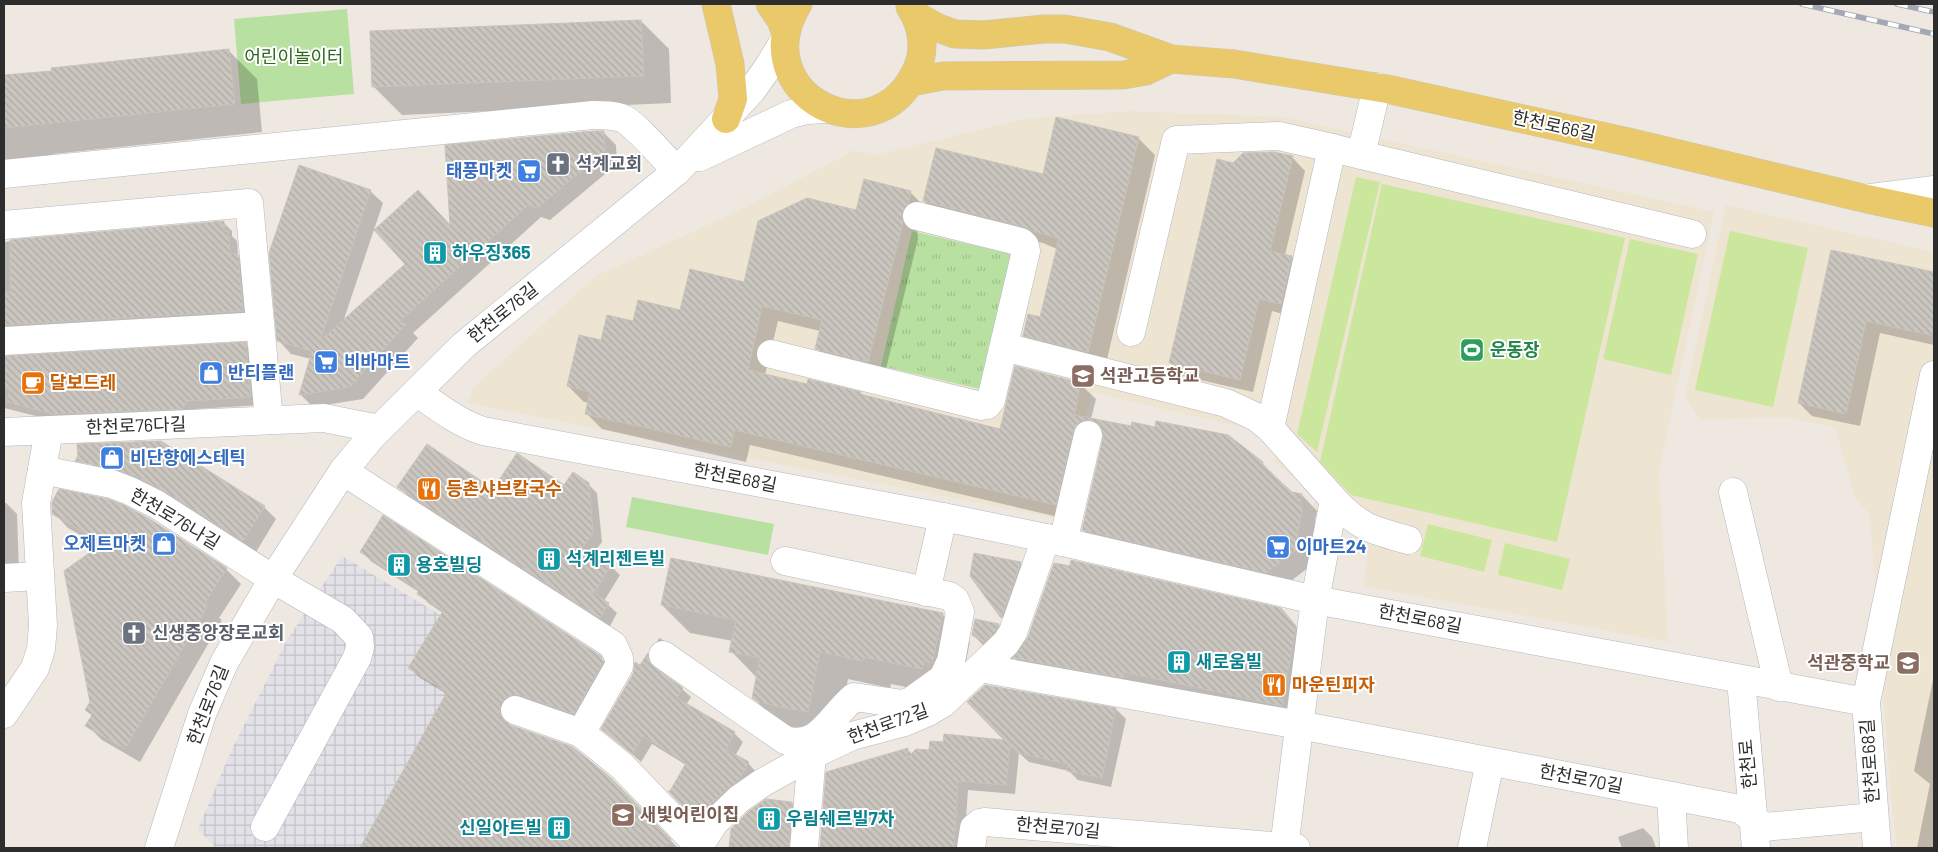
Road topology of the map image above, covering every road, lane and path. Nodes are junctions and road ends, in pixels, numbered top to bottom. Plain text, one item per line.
1 (716, 4) edge
2 (770, 4) edge
3 (798, 4) edge
4 (912, 9) edge
5 (785, 38) junction
6 (1171, 59) junction
7 (911, 82) junction
8 (1377, 87) junction
9 (828, 109) junction
10 (726, 119) junction
11 (1332, 148) junction
12 (1361, 155) junction
13 (677, 171) junction
14 (4, 174) edge
15 (1934, 190) edge
16 (1867, 199) junction
17 (1934, 213) edge
18 (917, 216) dead end
19 (4, 225) edge
20 (1692, 234) dead end
21 (259, 326) junction
22 (1131, 332) dead end
23 (4, 341) edge
24 (1004, 346) junction
25 (771, 354) dead end
26 (1934, 375) edge
27 (417, 392) junction
28 (269, 420) junction
29 (1270, 428) junction
30 (379, 429) junction
31 (50, 430) junction
32 (4, 432) edge
33 (1088, 435) dead end
34 (42, 470) junction
35 (343, 471) junction
36 (1733, 492) dead end
37 (1334, 500) junction
38 (943, 517) junction
39 (1055, 540) junction
40 (1408, 540) dead end
41 (785, 561) dead end
42 (40, 576) junction
43 (4, 578) edge
44 (273, 579) junction
45 (926, 592) junction
46 (1315, 600) junction
47 (663, 655) dead end
48 (980, 668) junction
49 (1741, 680) junction
50 (1779, 688) junction
51 (1866, 702) junction
52 (515, 710) dead end
53 (4, 714) edge
54 (1299, 726) junction
55 (581, 733) junction
56 (812, 755) junction
57 (1490, 762) junction
58 (1671, 796) junction
59 (1874, 817) junction
60 (1753, 819) junction
61 (265, 827) dead end
62 (700, 847) edge
63 (159, 848) edge
64 (804, 848) edge
65 (971, 848) edge
66 (1288, 848) edge
67 (1472, 848) edge
68 (1674, 848) edge
69 (1756, 848) edge
70 (1877, 848) edge

1 - 10 main road
2 - 5 main road
3 - 5 main road
4 - 6 main road
4 - 7 main road
5 - 9 main road
5 - 10 street
6 - 7 main road
6 - 8 main road, 한천로66길
7 - 9 main road
8 - 12 street
8 - 16 main road, 한천로66길
9 - 13 street
10 - 13 street
11 - 12 street
11 - 22 street
11 - 29 street
12 - 20 street
13 - 14 street
13 - 27 street, 한천로76길
15 - 16 street
16 - 17 main road, 한천로66길
18 - 24 street
19 - 21 street
21 - 23 street
21 - 28 street
24 - 25 street
24 - 29 street
26 - 51 street
27 - 30 street, 한천로76길
27 - 38 street, 한천로68길
28 - 30 street, 한천로76다길
28 - 31 street, 한천로76다길
29 - 37 street
30 - 35 street, 한천로76길
31 - 32 street, 한천로76다길
31 - 34 street
33 - 39 street
34 - 42 street
34 - 44 street, 한천로76나길
35 - 44 street, 한천로76길
35 - 55 street
36 - 50 street
37 - 40 street
37 - 46 street, 한천로70길
38 - 39 street, 한천로68길
38 - 45 street
39 - 46 street, 한천로68길
39 - 48 street, 한천로72길
41 - 45 street
42 - 43 street
42 - 53 street
44 - 61 street, 한천로76나길
44 - 63 street, 한천로76길
45 - 47 street
46 - 49 street, 한천로68길
46 - 54 street, 한천로70길
48 - 54 street, 한천로70길
48 - 56 street, 한천로72길
49 - 50 street, 한천로68길
49 - 60 street, 한천로
50 - 51 street, 한천로68길
51 - 59 street, 한천로68길
52 - 55 street, 한천로72길
54 - 57 street, 한천로70길
54 - 66 street, 한천로70길
55 - 62 street, 한천로72길
56 - 62 street, 한천로72길
56 - 64 street
57 - 58 street, 한천로70길
57 - 67 street
58 - 60 street, 한천로70길
58 - 68 street
59 - 60 street, 한천로68길
59 - 70 street, 한천로68길
60 - 69 street, 한천로
65 - 66 street, 한천로70길

